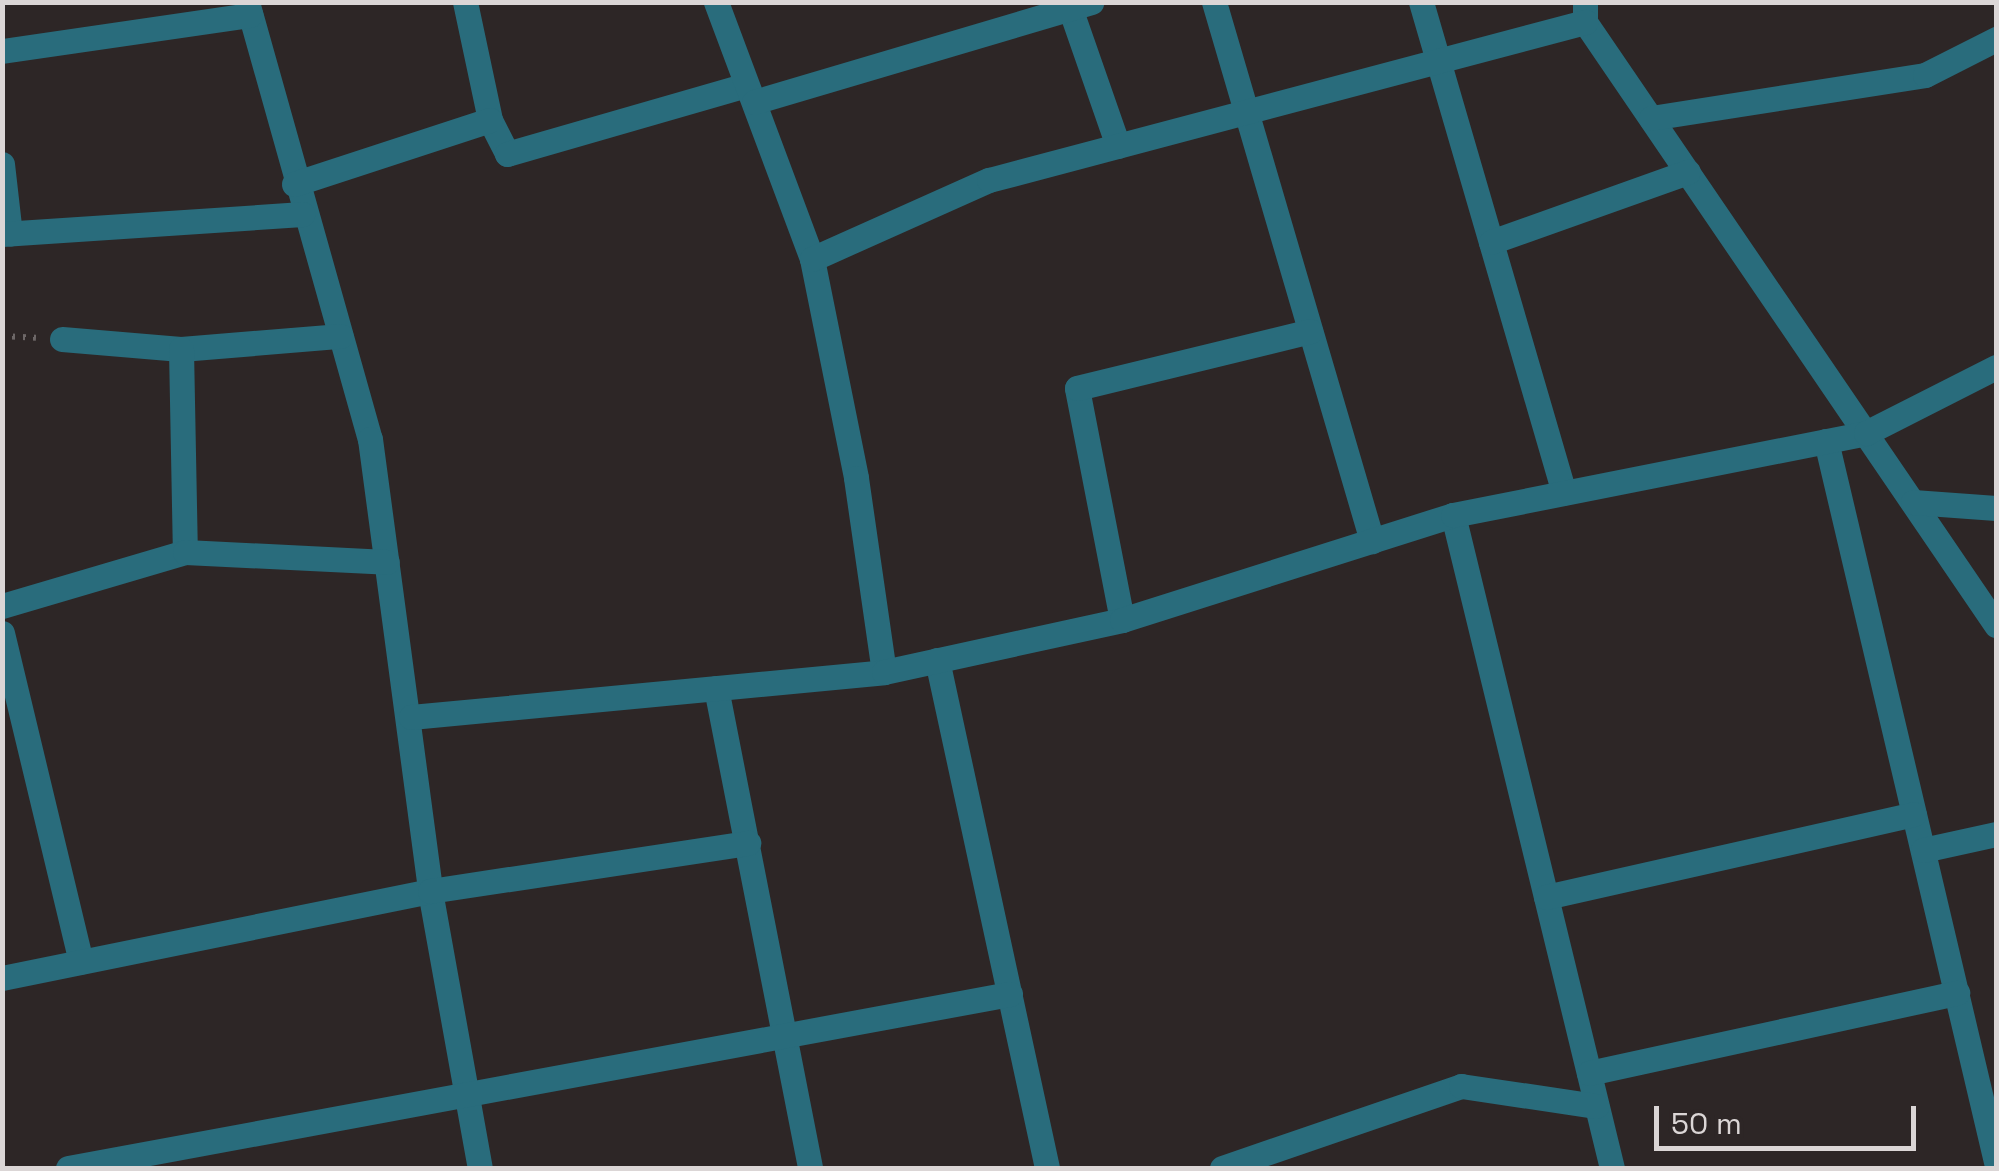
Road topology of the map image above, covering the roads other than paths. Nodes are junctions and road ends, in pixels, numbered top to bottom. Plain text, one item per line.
1 (465, 2) edge
2 (716, 2) edge
3 (1214, 2) edge
4 (1421, 2) edge
5 (1081, 5) edge
6 (248, 9) edge
7 (1585, 12) edge
8 (1996, 39) edge
9 (2, 51) edge
10 (1438, 61) junction
11 (750, 93) junction
12 (1246, 112) junction
13 (1652, 118) junction
14 (490, 120) junction
15 (1118, 146) junction
16 (2, 164) edge
17 (1688, 172) junction
18 (294, 184) junction
19 (302, 214) junction
20 (6, 234) edge
21 (1491, 242) junction
22 (812, 259) junction
23 (1310, 331) junction
24 (340, 336) junction
25 (62, 340) dead end
26 (181, 348) junction
27 (1996, 367) edge
28 (1866, 433) junction
29 (1826, 440) junction
30 (1564, 493) junction
31 (1914, 502) junction
32 (1996, 508) edge
33 (1453, 515) junction
34 (1372, 541) junction
35 (185, 552) junction
36 (388, 562) junction
37 (2, 606) edge
38 (1122, 620) junction
39 (1996, 624) edge
40 (2, 633) edge
41 (937, 660) junction
42 (884, 672) junction
43 (716, 688) junction
44 (411, 717) junction
45 (1914, 814) junction
46 (1996, 834) edge
47 (748, 843) junction
48 (1923, 850) junction
49 (430, 892) junction
50 (1546, 896) junction
51 (81, 962) junction
52 (2, 978) edge
53 (1957, 993) junction
54 (1010, 994) junction
55 (785, 1032) junction
56 (1589, 1073) junction
57 (465, 1091) junction
58 (1597, 1106) junction
59 (1290, 1158) edge
60 (1996, 1162) edge
61 (68, 1168) edge
62 (480, 1168) edge
63 (810, 1168) edge
64 (1047, 1168) edge
65 (1222, 1168) edge
66 (1612, 1168) edge

1 - 14 street
2 - 11 street
3 - 12 street
4 - 10 street
5 - 11 street
5 - 15 street
6 - 9 street
6 - 18 street
7 - 10 street
7 - 13 street
8 - 13 street
10 - 12 street
10 - 21 street
11 - 14 street
11 - 22 street
12 - 15 street
12 - 23 street
13 - 17 street
14 - 18 street
15 - 22 street
16 - 20 street
17 - 21 street
17 - 28 street
18 - 19 street
19 - 20 street
19 - 24 street
21 - 30 street
22 - 42 street
23 - 34 street
23 - 38 street
24 - 26 street
24 - 36 street
25 - 26 street
26 - 35 street
27 - 28 street
28 - 29 street
28 - 31 street
29 - 30 street
29 - 45 street
30 - 33 street
31 - 32 street
31 - 39 street
33 - 34 street
33 - 50 street
34 - 38 street
35 - 36 street
35 - 37 street
36 - 44 street
38 - 41 street
40 - 51 street
41 - 42 street
41 - 54 street
42 - 43 street
43 - 44 street
43 - 47 street
44 - 49 street
45 - 48 street
45 - 50 street
46 - 48 street
47 - 49 street
47 - 55 street
48 - 53 street
49 - 51 street
49 - 57 street
50 - 56 street
51 - 52 street
53 - 56 street
53 - 60 street
54 - 55 street
54 - 64 street
55 - 57 street
55 - 63 street
56 - 58 street
57 - 61 street
57 - 62 street
58 - 59 street
58 - 66 street
59 - 65 street

